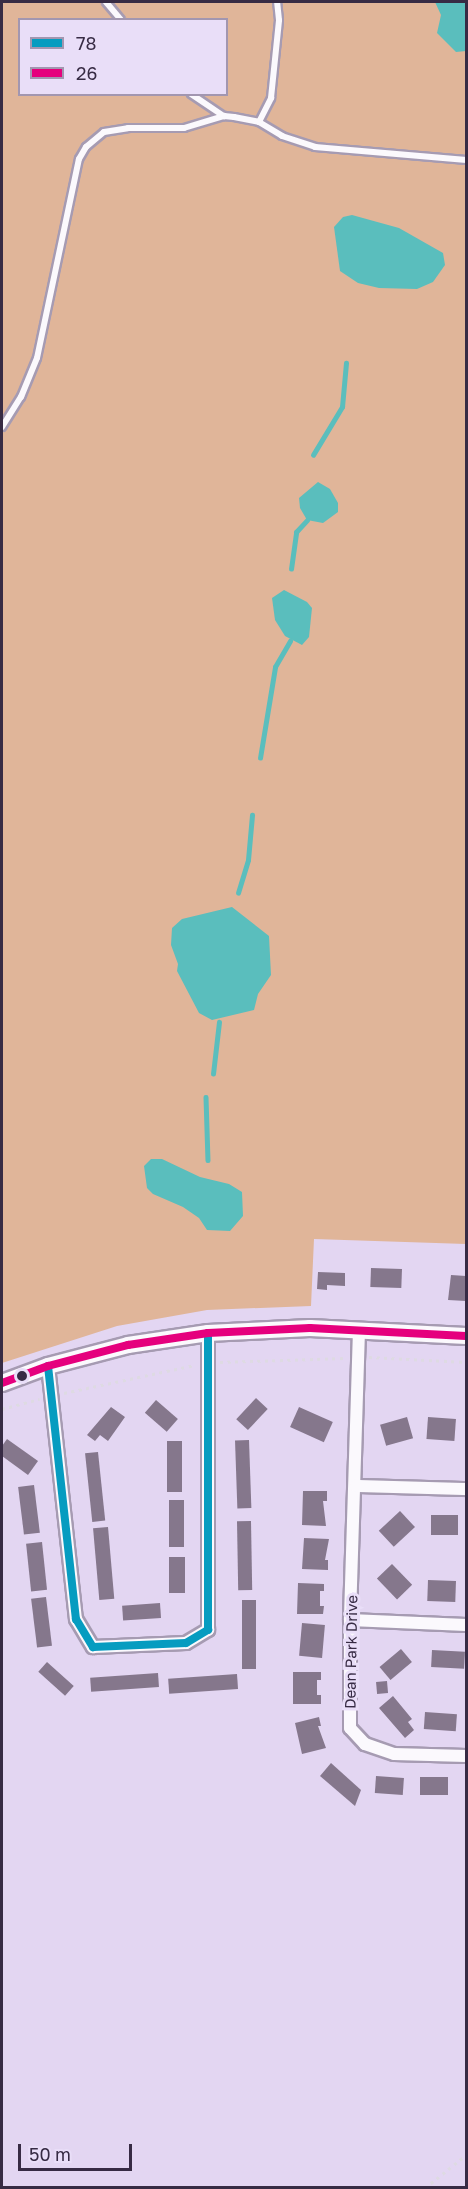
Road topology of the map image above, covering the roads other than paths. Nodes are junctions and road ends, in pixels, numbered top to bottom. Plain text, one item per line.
1 (106, 2) edge
2 (277, 2) edge
3 (119, 18) edge
4 (194, 96) edge
5 (224, 116) junction
6 (259, 122) junction
7 (466, 160) edge
8 (2, 427) edge
9 (359, 1330) junction
10 (208, 1333) junction
11 (466, 1336) edge
12 (48, 1366) junction
13 (2, 1383) edge
14 (356, 1486) junction
15 (466, 1489) edge
16 (350, 1620) junction
17 (466, 1625) edge
18 (466, 1756) edge

1 - 3 lane
2 - 6 lane
4 - 5 lane
5 - 6 lane
5 - 8 lane
6 - 7 lane
9 - 10 main road
9 - 11 main road
9 - 14 street, Dean Park Drive
10 - 12 main road
10 - 12 street
12 - 13 main road
14 - 15 street
14 - 16 street, Dean Park Drive
16 - 17 street
16 - 18 street, Dean Park Drive

